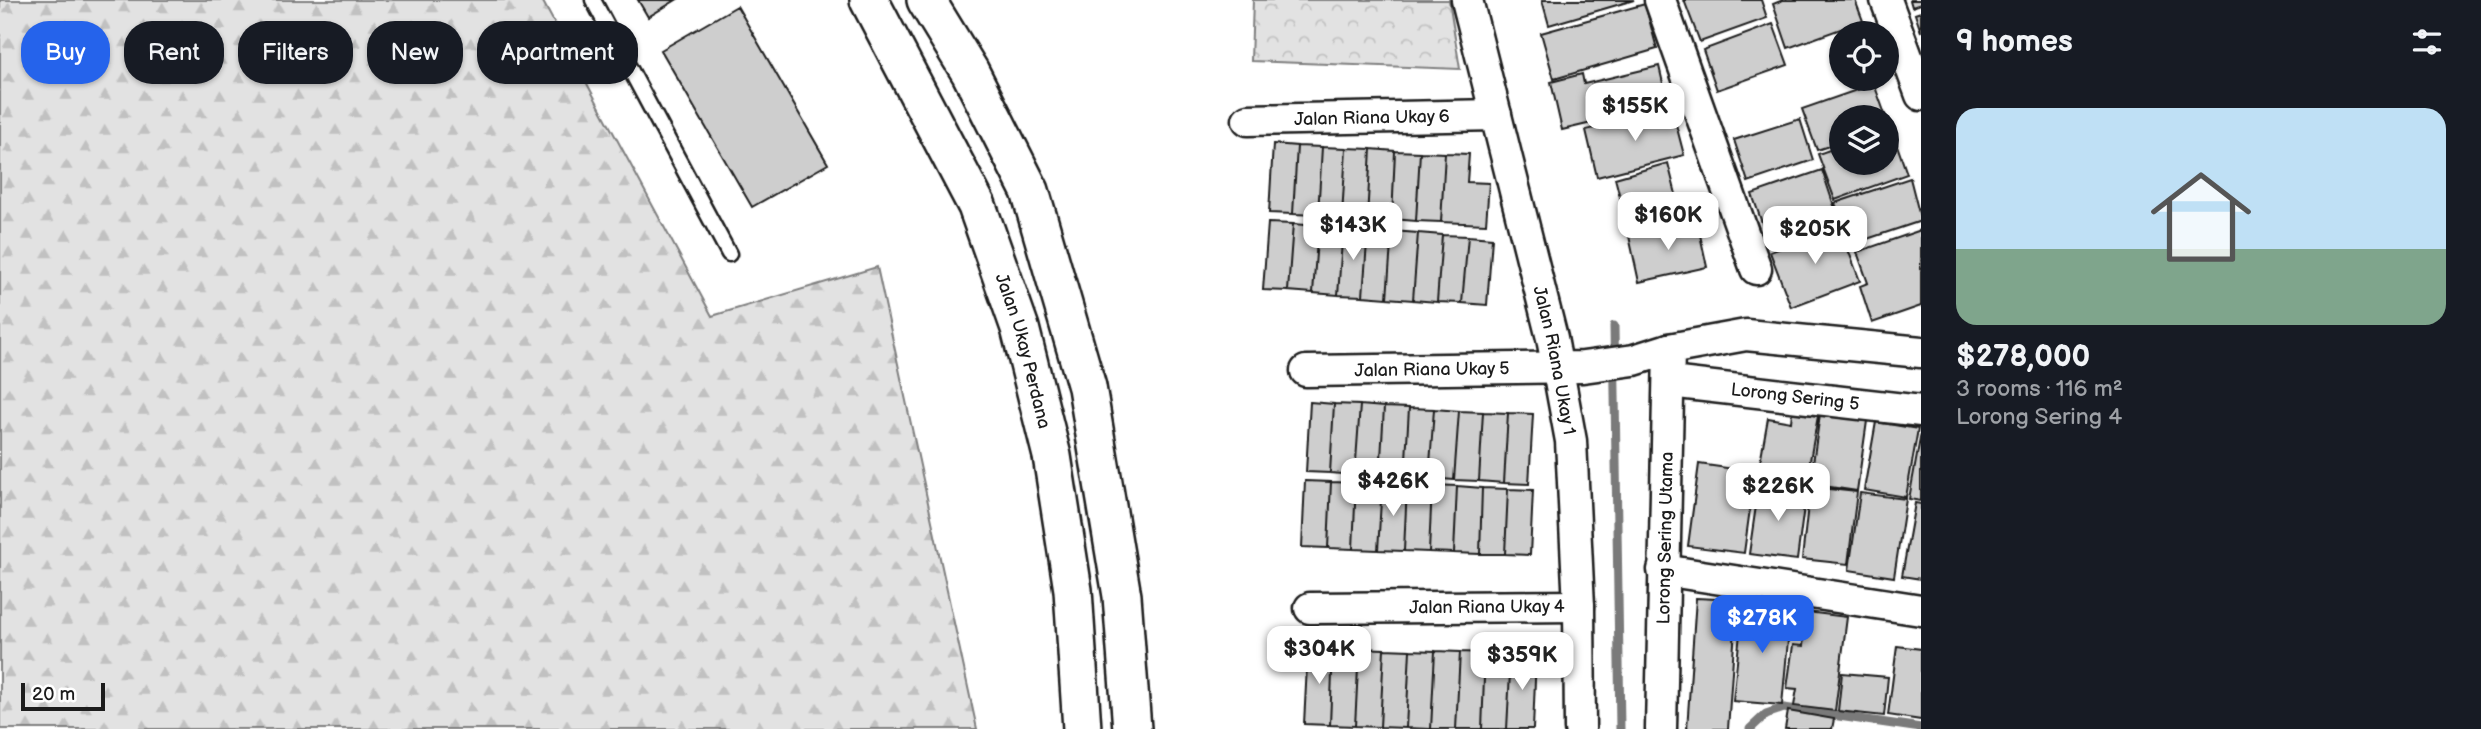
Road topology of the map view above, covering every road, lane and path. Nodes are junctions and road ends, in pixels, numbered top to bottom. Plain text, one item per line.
1 (593, 0) edge
2 (869, 0) edge
3 (926, 0) edge
4 (1467, 0) edge
5 (1660, 0) edge
6 (1886, 0) edge
7 (1921, 95) edge
8 (1496, 115) junction
9 (1248, 120) dead end
10 (729, 254) dead end
11 (1756, 269) dead end
12 (1669, 349) junction
13 (1921, 352) edge
14 (1570, 367) junction
15 (1306, 371) dead end
16 (1670, 382) junction
17 (1921, 411) edge
18 (1663, 570) junction
19 (1579, 606) junction
20 (1310, 608) dead end
21 (1921, 610) edge
22 (1082, 729) edge
23 (1132, 729) edge
24 (1580, 729) edge
25 (1661, 729) edge

1 - 10 lane
2 - 22 street, Jalan Ukay Perdana
3 - 23 street
4 - 8 street, Jalan Riana Ukay 1
5 - 11 street
6 - 7 street
8 - 9 street, Jalan Riana Ukay 6
8 - 14 street, Jalan Riana Ukay 1
12 - 13 street, Jalan Riana Ukay 5
12 - 14 street, Jalan Riana Ukay 5
12 - 16 street, Lorong Sering Utama
14 - 15 street, Jalan Riana Ukay 5
14 - 19 street, Jalan Riana Ukay 1
16 - 17 street, Lorong Sering 5
16 - 18 street, Lorong Sering Utama
18 - 21 street
18 - 25 street, Lorong Sering Utama
19 - 20 street, Jalan Riana Ukay 4
19 - 24 street, Jalan Riana Ukay 1

